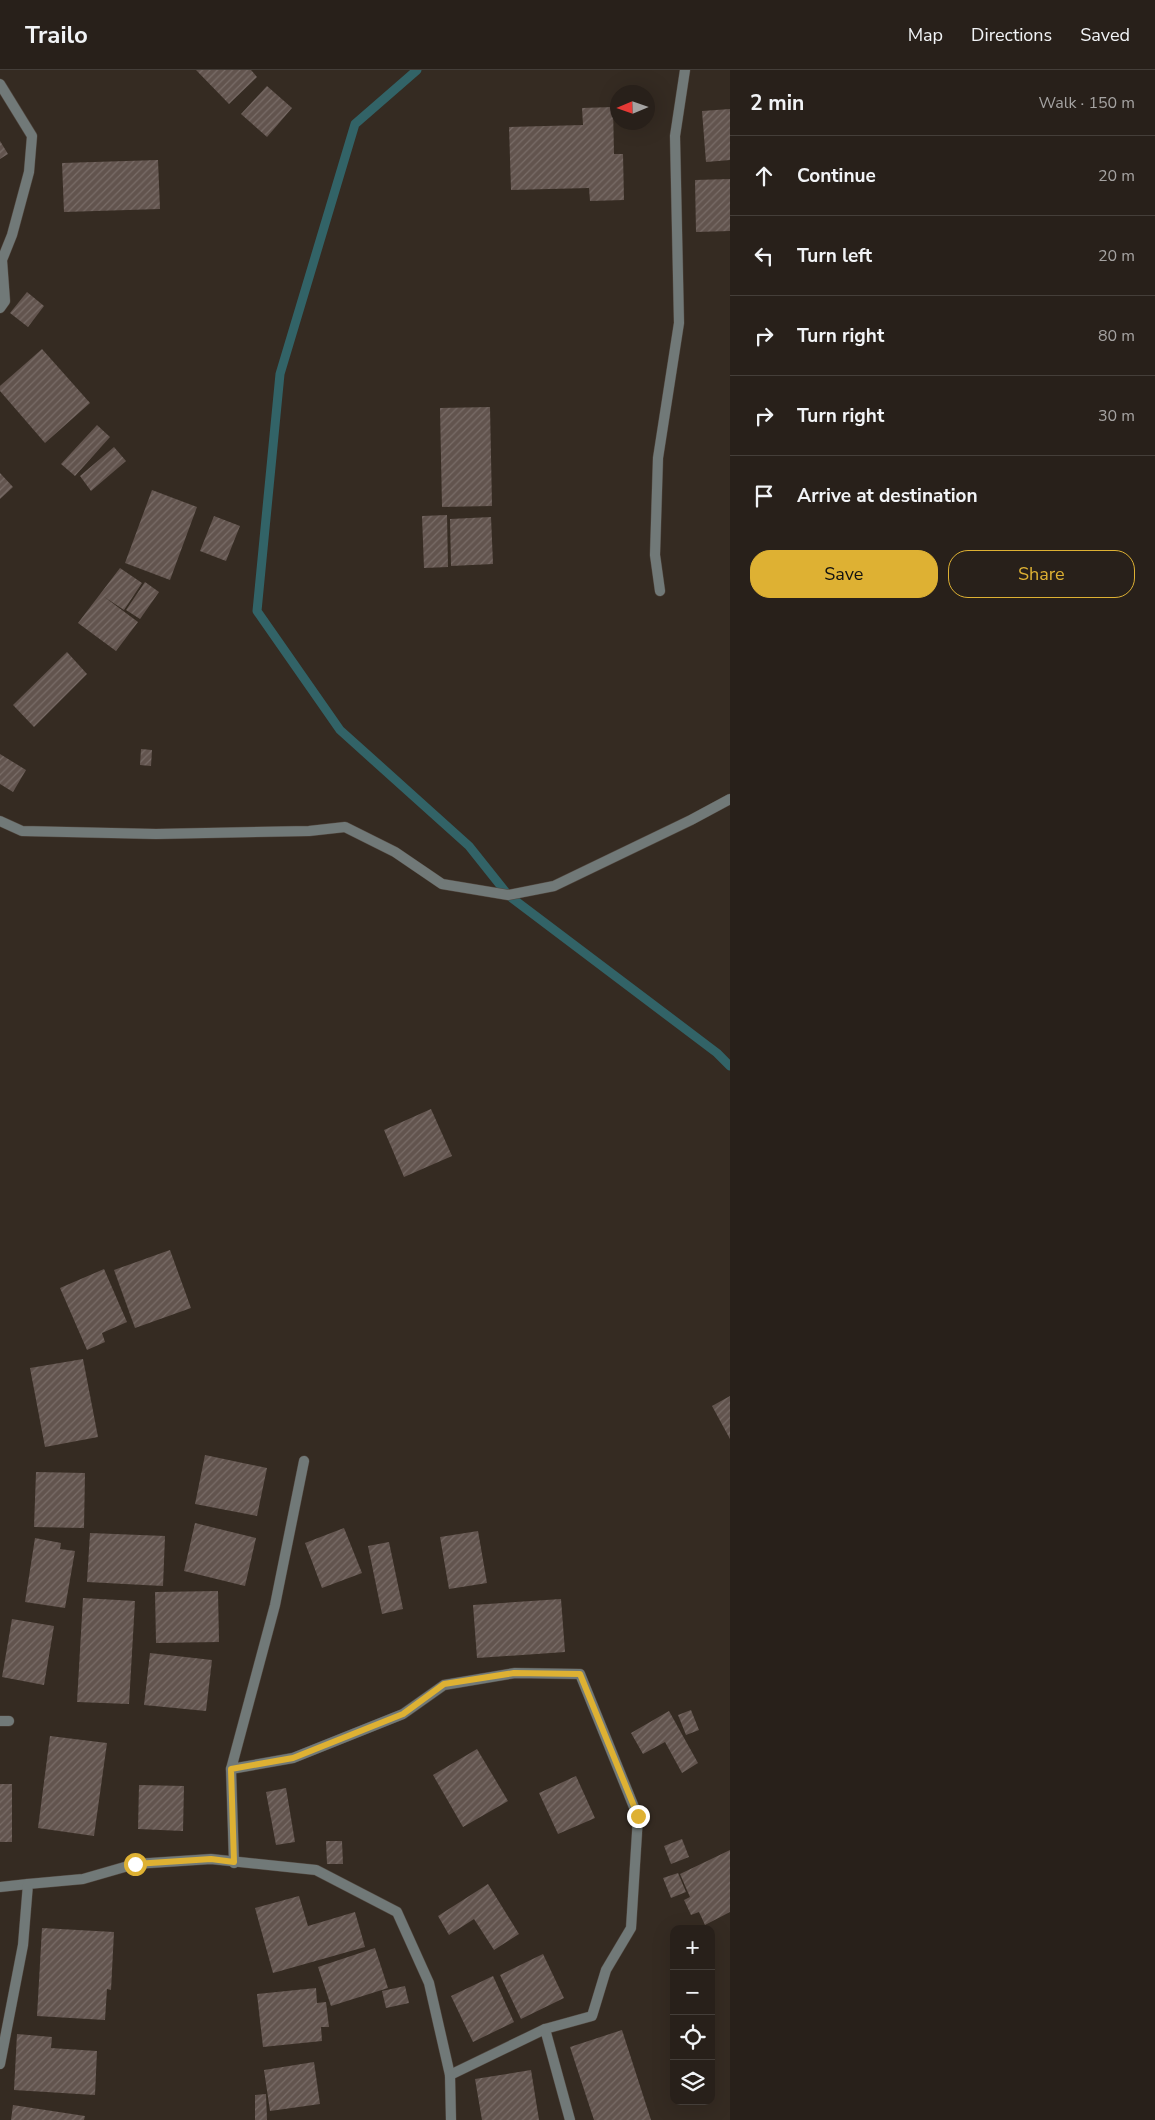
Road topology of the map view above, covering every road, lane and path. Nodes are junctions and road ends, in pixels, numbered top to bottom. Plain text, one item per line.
1 (685, 70) edge
2 (0, 84) edge
3 (0, 308) edge
4 (660, 591) dead end
5 (730, 799) edge
6 (0, 820) edge
7 (304, 1461) dead end
8 (231, 1769) junction
9 (234, 1862) junction
10 (28, 1884) junction
11 (0, 1887) edge
12 (545, 2029) junction
13 (0, 2064) edge
14 (450, 2075) junction
15 (451, 2120) edge
16 (570, 2120) edge

1 - 4 street
2 - 3 street
5 - 6 street
7 - 8 street
8 - 9 street
8 - 12 street
9 - 10 street
9 - 14 street
10 - 11 street
10 - 13 street
12 - 14 street
12 - 16 street
14 - 15 street

